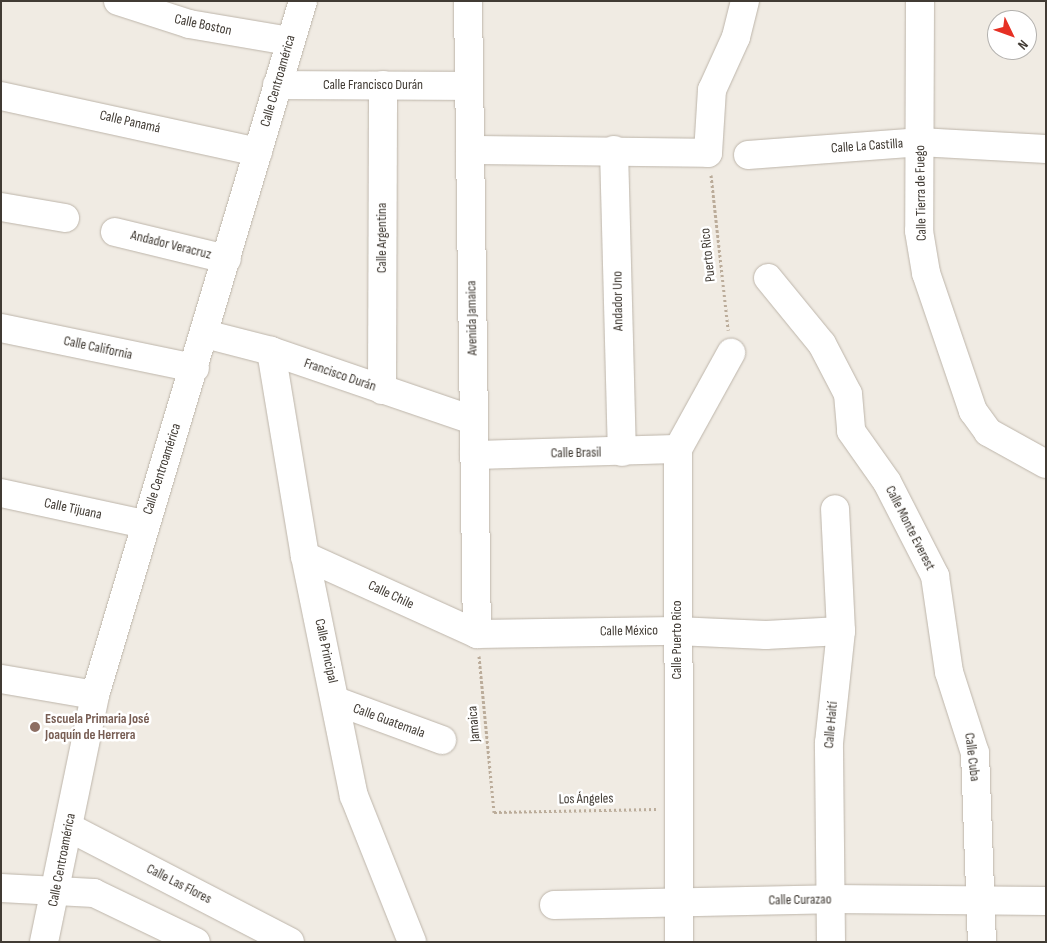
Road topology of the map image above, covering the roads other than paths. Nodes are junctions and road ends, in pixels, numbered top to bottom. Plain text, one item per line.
1 (118, 1) edge
2 (302, 1) edge
3 (468, 1) edge
4 (745, 1) edge
5 (920, 1) edge
6 (289, 41) junction
7 (277, 85) junction
8 (383, 85) junction
9 (469, 86) junction
10 (1, 96) edge
11 (919, 142) junction
12 (1046, 149) edge
13 (470, 150) junction
14 (614, 150) junction
15 (258, 152) junction
16 (748, 156) dead end
17 (1, 207) edge
18 (65, 218) dead end
19 (115, 232) dead end
20 (227, 259) junction
21 (768, 278) dead end
22 (1, 328) edge
23 (205, 334) junction
24 (271, 351) junction
25 (731, 353) road end
26 (196, 368) junction
27 (382, 390) junction
28 (473, 420) junction
29 (678, 449) junction
30 (622, 452) junction
31 (474, 455) junction
32 (1046, 464) edge
33 (1, 493) edge
34 (835, 508) dead end
35 (144, 524) junction
36 (305, 556) junction
37 (935, 576) joint
38 (676, 630) junction
39 (841, 631) junction
40 (477, 634) junction
41 (1, 680) edge
42 (95, 695) junction
43 (336, 701) junction
44 (442, 740) dead end
45 (68, 827) junction
46 (1, 888) edge
47 (57, 890) junction
48 (831, 899) junction
49 (980, 901) junction
50 (1046, 901) edge
51 (678, 903) junction
52 (554, 906) dead end
53 (44, 942) edge
54 (196, 942) edge
55 (290, 942) edge
56 (412, 942) edge
57 (679, 942) edge
58 (831, 942) edge
59 (982, 942) edge

1 - 6 street, Calle Boston
2 - 6 street, Calle Centroamérica
3 - 9 street, Avenida Jamaica
4 - 14 street
5 - 11 street, Calle Tierra de Fuego
6 - 7 street, Calle Centroamérica
7 - 8 street, Calle Francisco Durán
7 - 15 street, Calle Centroamérica
8 - 9 street, Calle Francisco Durán
8 - 27 street, Calle Argentina
9 - 13 street, Avenida Jamaica
10 - 15 street, Calle Panamá
11 - 12 street, Calle La Castilla
11 - 16 street, Calle La Castilla
11 - 32 street, Calle Tierra de Fuego
13 - 14 street
13 - 28 street, Avenida Jamaica
14 - 30 street, Andador Uno
15 - 20 street, Calle Centroamérica
17 - 18 street
19 - 20 street, Andador Veracruz
20 - 23 street, Calle Centroamérica
21 - 37 street, Calle Monte Everest
22 - 26 street, Calle California
23 - 24 street, Francisco Durán
23 - 26 street, Calle Centroamérica
24 - 27 street, Francisco Durán
24 - 36 street, Calle Principal
25 - 29 street, Calle Puerto Rico
26 - 35 street, Calle Centroamérica
27 - 28 street, Francisco Durán
28 - 31 street, Avenida Jamaica
29 - 30 street, Calle Brasil
29 - 38 street, Calle Puerto Rico
30 - 31 street, Calle Brasil
31 - 40 street, Avenida Jamaica
33 - 35 street, Calle Tijuana
34 - 39 street, Calle Haití
35 - 42 street, Calle Centroamérica
36 - 40 street, Calle Chile
36 - 43 street, Calle Principal
37 - 49 street, Calle Cuba
38 - 39 street, Calle México
38 - 40 street, Calle México
38 - 51 street, Calle Puerto Rico
39 - 48 street, Calle Haití
41 - 42 street
42 - 45 street, Calle Centroamérica
43 - 44 street, Calle Guatemala
43 - 56 street, Calle Principal
45 - 47 street, Calle Centroamérica
45 - 55 street, Calle Las Flores
46 - 47 street
47 - 53 street, Calle Centroamérica
47 - 54 street
48 - 49 street, Calle Curazao
48 - 51 street, Calle Curazao
48 - 58 street, Calle Haití
49 - 50 street, Calle Curazao
49 - 59 street, Calle Cuba
51 - 52 street, Calle Curazao
51 - 57 street, Calle Puerto Rico

